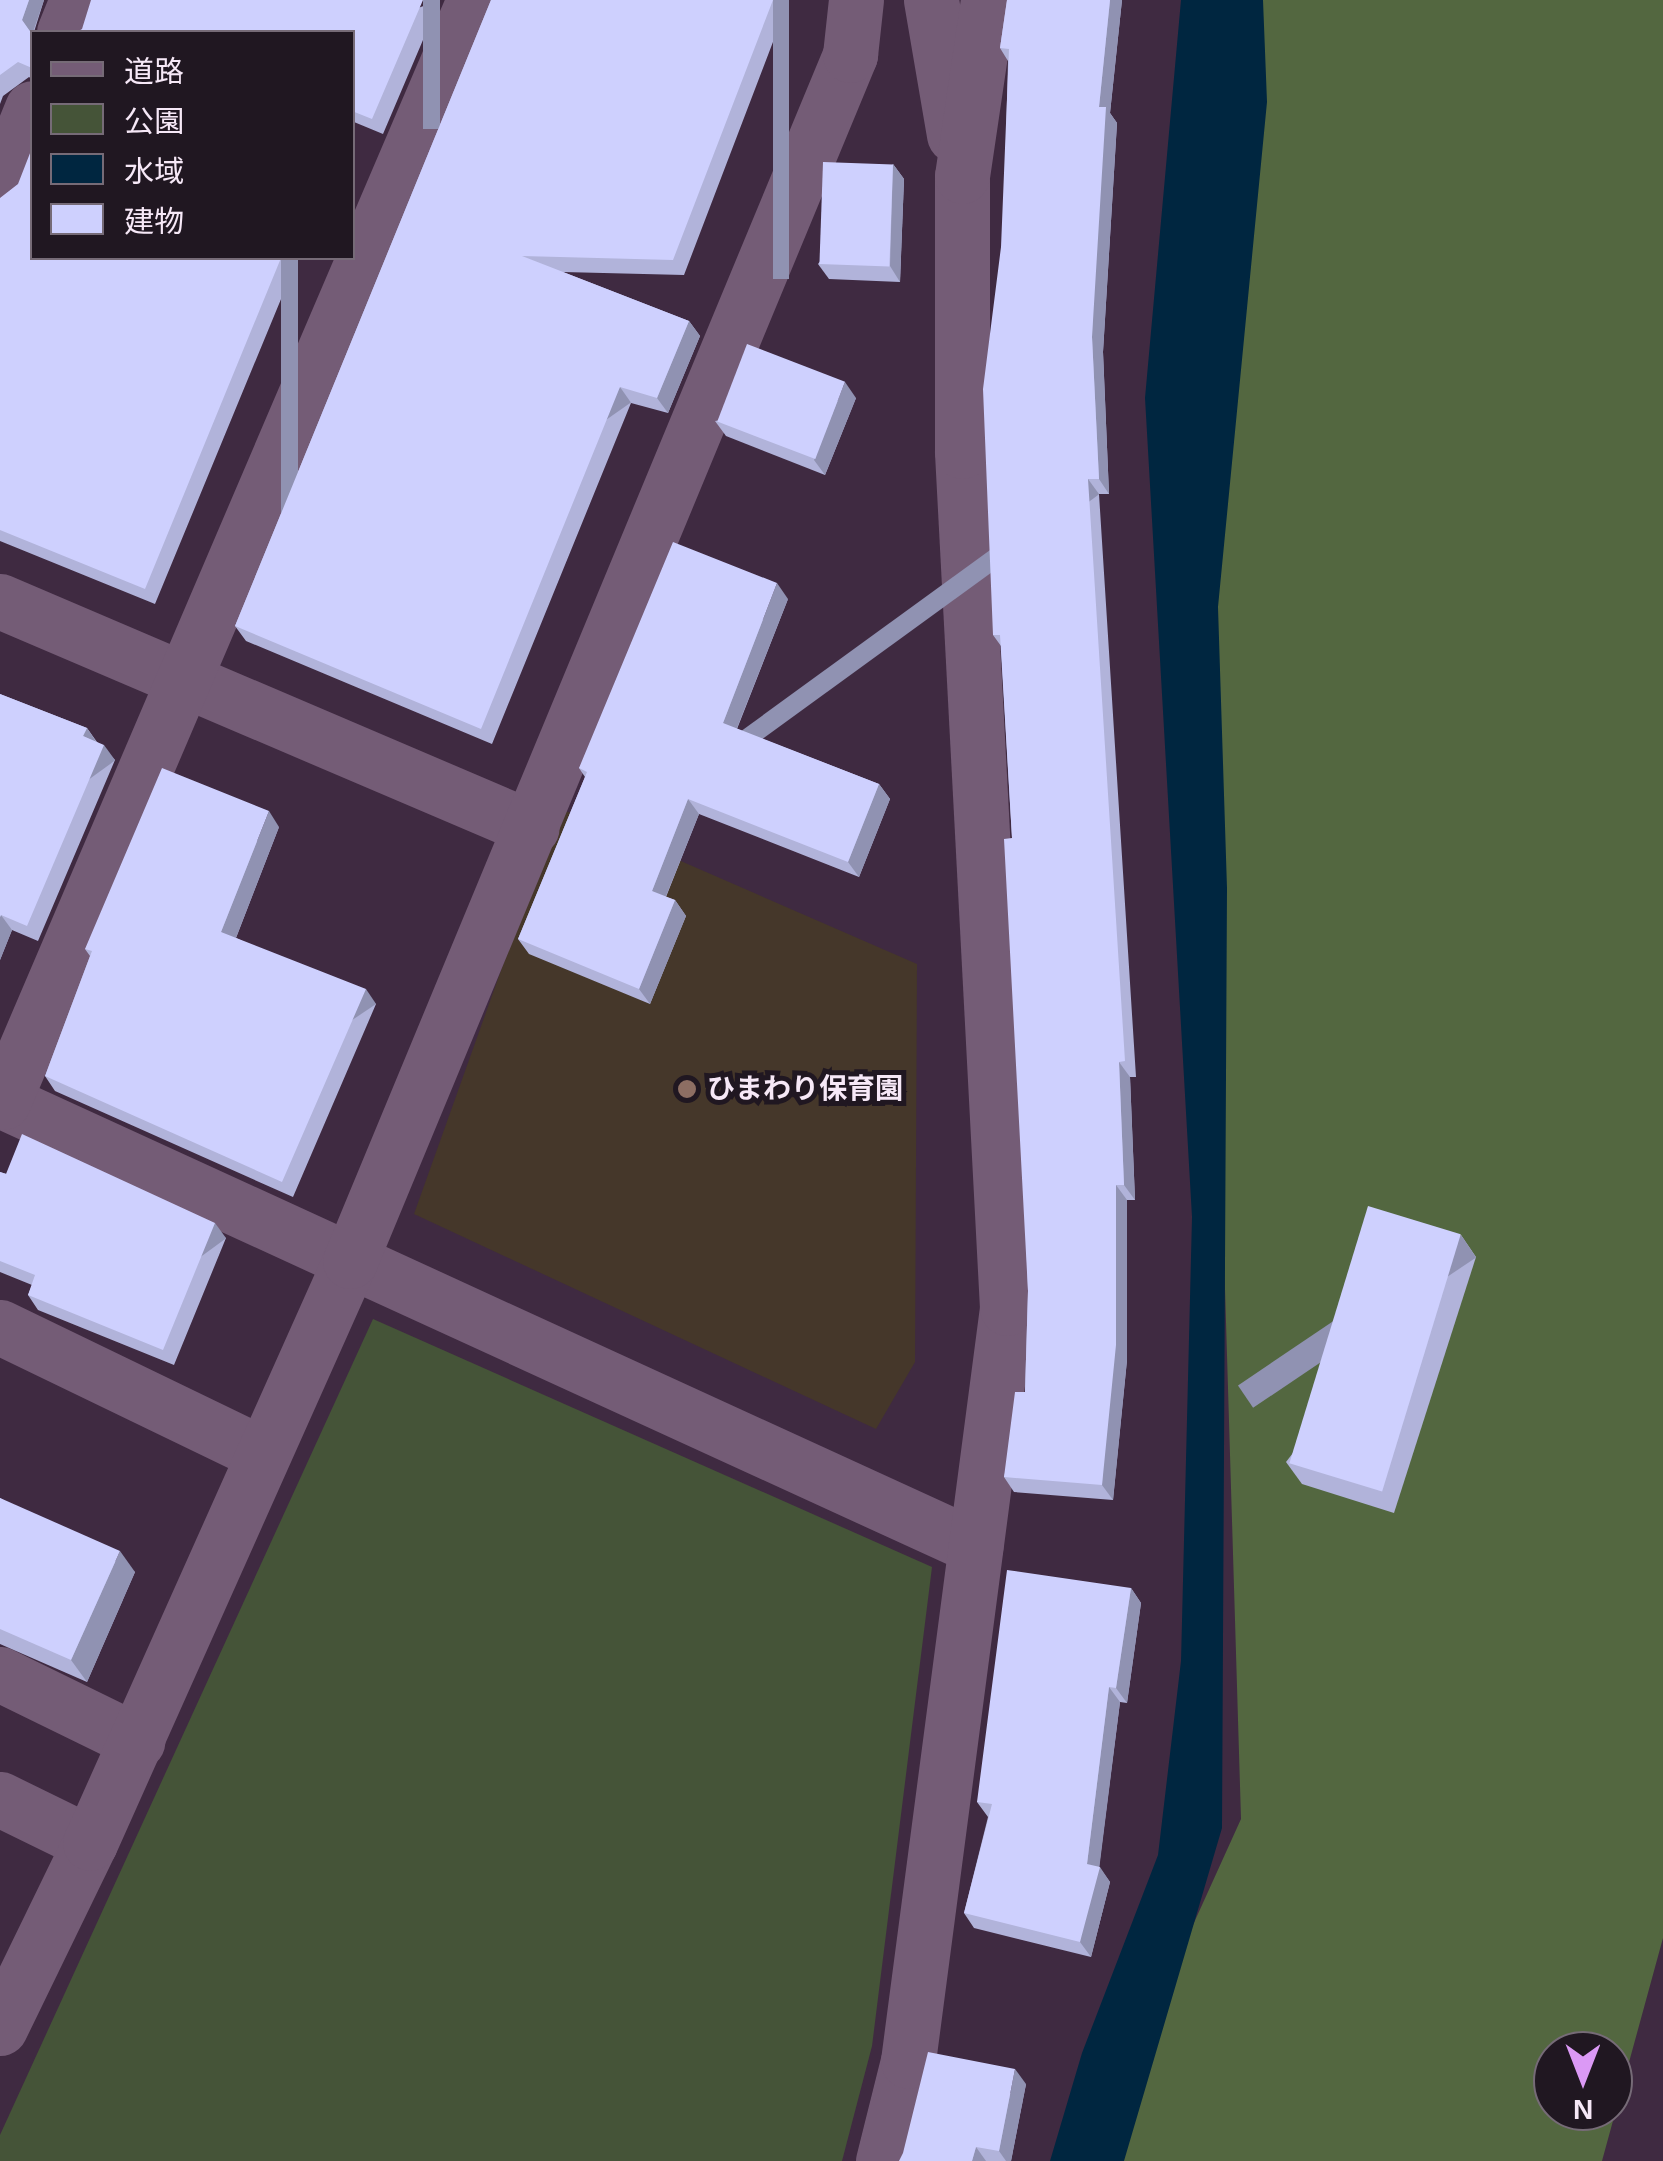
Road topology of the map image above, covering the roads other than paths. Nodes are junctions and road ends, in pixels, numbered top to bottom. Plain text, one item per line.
1 (78, 0) edge
2 (474, 0) edge
3 (856, 0) edge
4 (931, 0) edge
5 (988, 0) edge
6 (65, 30) edge
7 (30, 113) edge
8 (962, 176) junction
9 (0, 187) edge
10 (0, 601) edge
11 (186, 680) junction
12 (532, 828) junction
13 (1, 1101) edge
14 (350, 1261) junction
15 (0, 1326) edge
16 (264, 1454) junction
17 (976, 1547) junction
18 (0, 1674) edge
19 (137, 1741) junction
20 (0, 1799) edge
21 (90, 1844) junction
22 (0, 2028) edge
23 (883, 2161) edge

1 - 6 street
2 - 11 street
3 - 12 street
4 - 8 street
5 - 8 street
7 - 9 street
8 - 17 street
10 - 11 street
11 - 12 street
11 - 13 street
12 - 14 street
13 - 14 street
14 - 16 street
14 - 17 street
15 - 16 street
16 - 19 street
17 - 23 street
18 - 19 street
19 - 21 street
20 - 21 street
21 - 22 street

